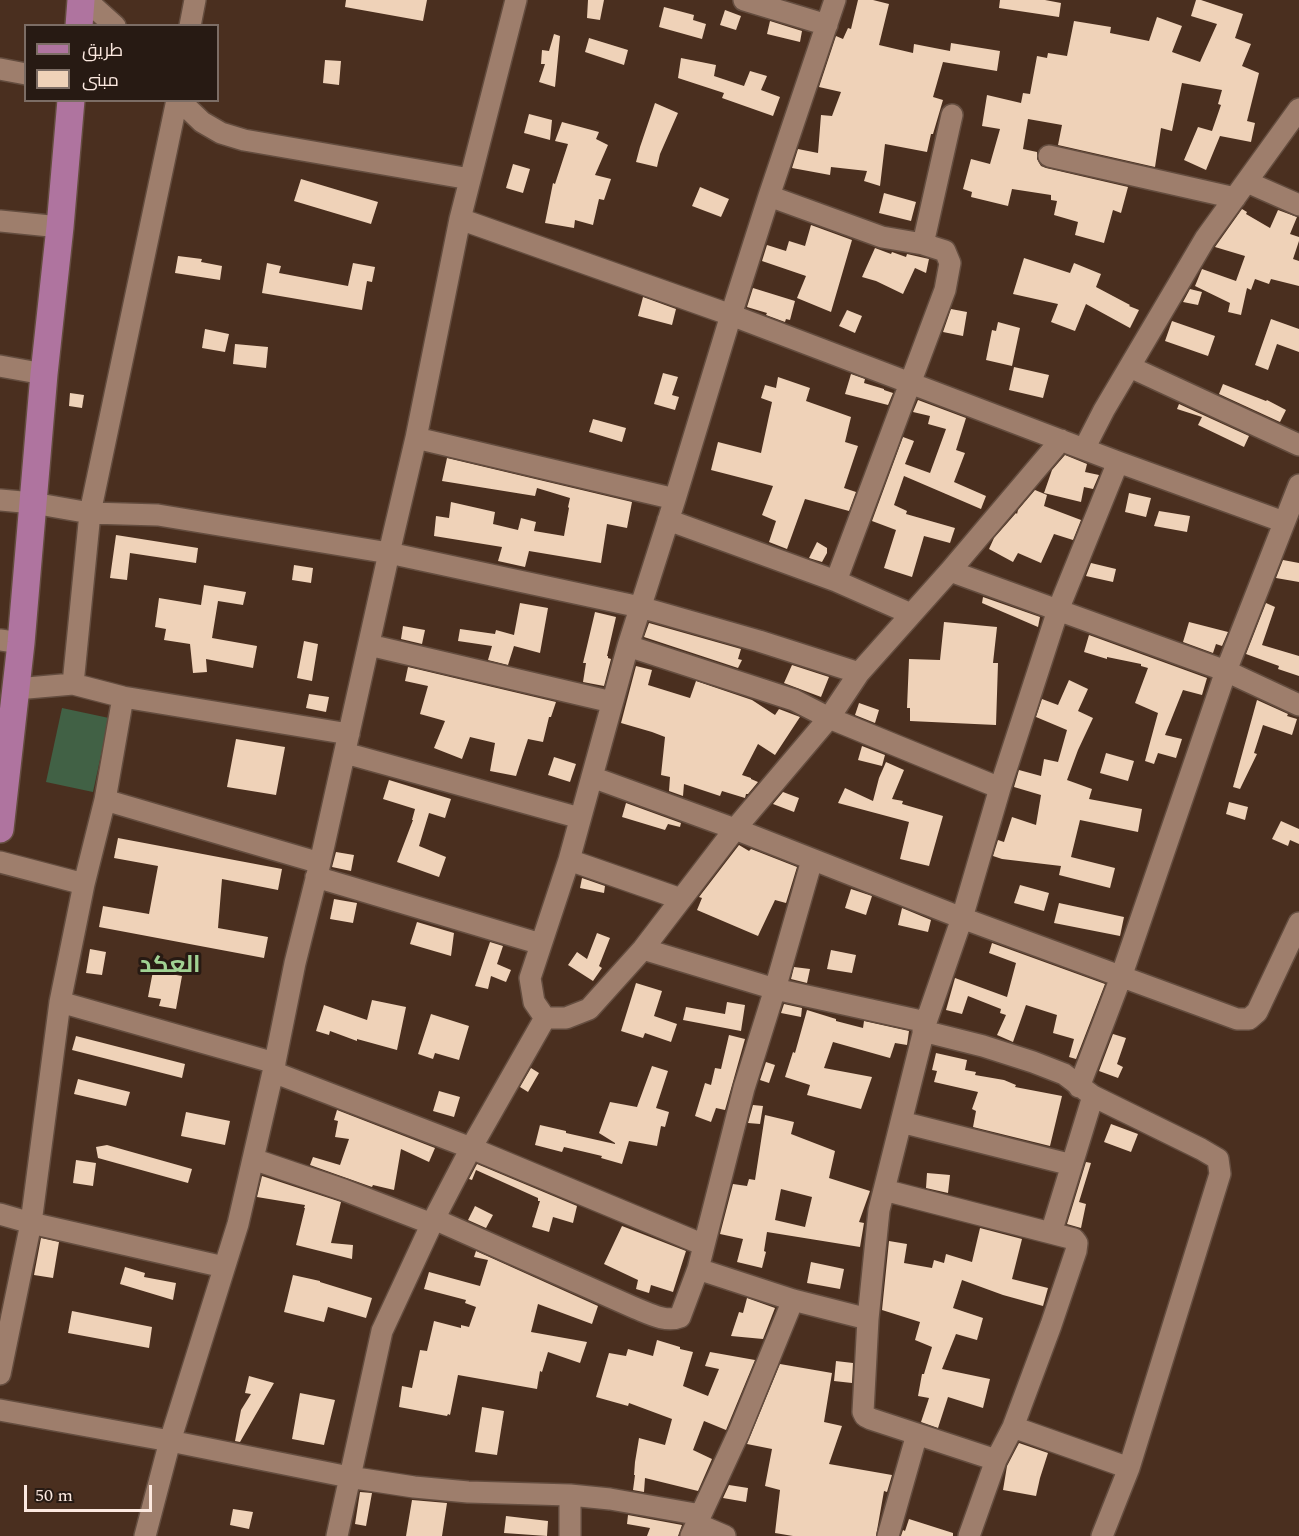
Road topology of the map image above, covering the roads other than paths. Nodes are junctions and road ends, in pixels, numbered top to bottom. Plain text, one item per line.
1 (81, 0) edge
2 (86, 0) edge
3 (195, 0) edge
4 (516, 0) edge
5 (744, 0) edge
6 (835, 0) edge
7 (79, 24) edge
8 (113, 24) edge
9 (190, 24) edge
10 (827, 25) junction
11 (0, 69) edge
12 (24, 74) edge
13 (71, 102) edge
14 (178, 102) edge
15 (180, 102) edge
16 (952, 115) dead end
17 (1296, 119) edge
18 (1049, 156) dead end
19 (470, 179) junction
20 (1241, 190) junction
21 (769, 196) junction
22 (1299, 205) edge
23 (460, 219) junction
24 (0, 221) edge
25 (60, 227) junction
26 (924, 244) junction
27 (730, 315) junction
28 (0, 366) edge
29 (1130, 367) junction
30 (44, 374) junction
31 (909, 383) junction
32 (416, 438) junction
33 (1062, 440) junction
34 (1299, 445) edge
35 (1084, 449) junction
36 (1118, 462) junction
37 (1299, 487) edge
38 (675, 499) junction
39 (0, 500) edge
40 (33, 503) junction
41 (90, 513) junction
42 (668, 520) junction
43 (1284, 522) junction
44 (389, 553) junction
45 (950, 571) junction
46 (836, 581) junction
47 (640, 607) junction
48 (1058, 610) junction
49 (911, 614) junction
50 (11, 642) edge
51 (369, 645) junction
52 (628, 646) junction
53 (1226, 671) junction
54 (859, 673) junction
55 (73, 684) junction
56 (16, 689) junction
57 (123, 697) junction
58 (612, 702) junction
59 (1299, 705) edge
60 (829, 718) junction
61 (347, 744) junction
62 (592, 777) junction
63 (2, 789) edge
64 (1000, 789) junction
65 (105, 800) junction
66 (580, 818) junction
67 (0, 829) edge
68 (735, 829) junction
69 (569, 860) junction
70 (812, 860) junction
71 (0, 862) edge
72 (318, 870) junction
73 (84, 884) junction
74 (681, 899) junction
75 (962, 918) junction
76 (1299, 923) edge
77 (541, 944) junction
78 (643, 949) junction
79 (1121, 978) junction
80 (775, 989) junction
81 (60, 1002) junction
82 (545, 1018) junction
83 (925, 1026) junction
84 (274, 1067) junction
85 (1086, 1091) junction
86 (901, 1122) junction
87 (471, 1148) junction
88 (253, 1159) junction
89 (1072, 1165) junction
90 (884, 1190) junction
91 (0, 1214) edge
92 (433, 1221) junction
93 (30, 1223) junction
94 (1051, 1233) junction
95 (704, 1245) junction
96 (224, 1267) junction
97 (698, 1269) junction
98 (793, 1300) junction
99 (868, 1319) junction
100 (0, 1374) edge
101 (0, 1410) edge
102 (1012, 1427) junction
103 (917, 1434) junction
104 (170, 1441) junction
105 (996, 1460) junction
106 (1129, 1468) junction
107 (349, 1477) junction
108 (570, 1495) junction
109 (696, 1525) edge
110 (145, 1536) edge
111 (337, 1536) edge
112 (570, 1536) edge
113 (725, 1536) edge
114 (888, 1536) edge
115 (969, 1536) edge
116 (1102, 1536) edge

1 - 7 main road
2 - 8 street
3 - 9 street
4 - 19 street
5 - 10 street
6 - 10 street
10 - 21 street
11 - 12 street
13 - 25 main road
14 - 41 street
15 - 19 street
16 - 26 street
17 - 20 street
18 - 20 street
19 - 23 street
20 - 22 street
20 - 29 street
21 - 26 street
21 - 27 street
23 - 27 street
23 - 32 street
24 - 25 street
25 - 30 main road
26 - 31 street
27 - 31 street
27 - 38 street
28 - 30 street
29 - 34 street
29 - 35 street
30 - 40 main road
31 - 33 street
31 - 46 street
32 - 38 street
32 - 44 street
33 - 35 street
33 - 45 street
35 - 36 street
36 - 43 street
36 - 48 street
37 - 43 street
38 - 42 street
39 - 40 street
40 - 41 street
40 - 50 main road
41 - 44 street
41 - 55 street
42 - 46 street
42 - 47 street
43 - 53 street
44 - 47 street
44 - 51 street
45 - 48 street
45 - 49 street
46 - 49 street
47 - 52 street
47 - 54 street
48 - 53 street
48 - 64 street
49 - 54 street
50 - 56 main road
51 - 58 street
51 - 61 street
52 - 58 street
52 - 60 street
53 - 59 street
53 - 79 street
54 - 60 street
55 - 56 street
55 - 57 street
56 - 63 main road
57 - 61 street
57 - 65 street
58 - 62 street
60 - 64 street
60 - 68 street
61 - 66 street
61 - 72 street
62 - 66 street
62 - 68 street
63 - 67 main road
64 - 75 street
65 - 72 street
65 - 73 street
66 - 69 street
68 - 70 street
68 - 74 street
69 - 74 street
69 - 77 street
70 - 75 street
70 - 80 street
71 - 73 street
72 - 77 street
72 - 84 street
73 - 81 street
74 - 78 street
75 - 79 street
75 - 83 street
76 - 79 street
77 - 82 street
78 - 80 street
78 - 82 street
79 - 85 street
80 - 83 street
80 - 95 street
81 - 84 street
81 - 93 street
82 - 87 street
83 - 85 street
83 - 86 street
84 - 87 street
84 - 88 street
85 - 89 street
85 - 106 street
86 - 89 street
86 - 90 street
87 - 92 street
87 - 95 street
88 - 92 street
88 - 96 street
89 - 94 street
90 - 94 street
90 - 99 street
91 - 93 street
92 - 97 street
92 - 107 street
93 - 96 street
93 - 100 street
94 - 102 street
95 - 97 street
96 - 104 street
97 - 98 street
98 - 99 street
98 - 109 street
99 - 103 street
101 - 104 street
102 - 105 street
102 - 106 street
103 - 105 street
103 - 114 street
104 - 107 street
104 - 110 street
105 - 115 street
106 - 116 street
107 - 108 street
107 - 111 street
108 - 109 street
108 - 112 street
109 - 113 street

